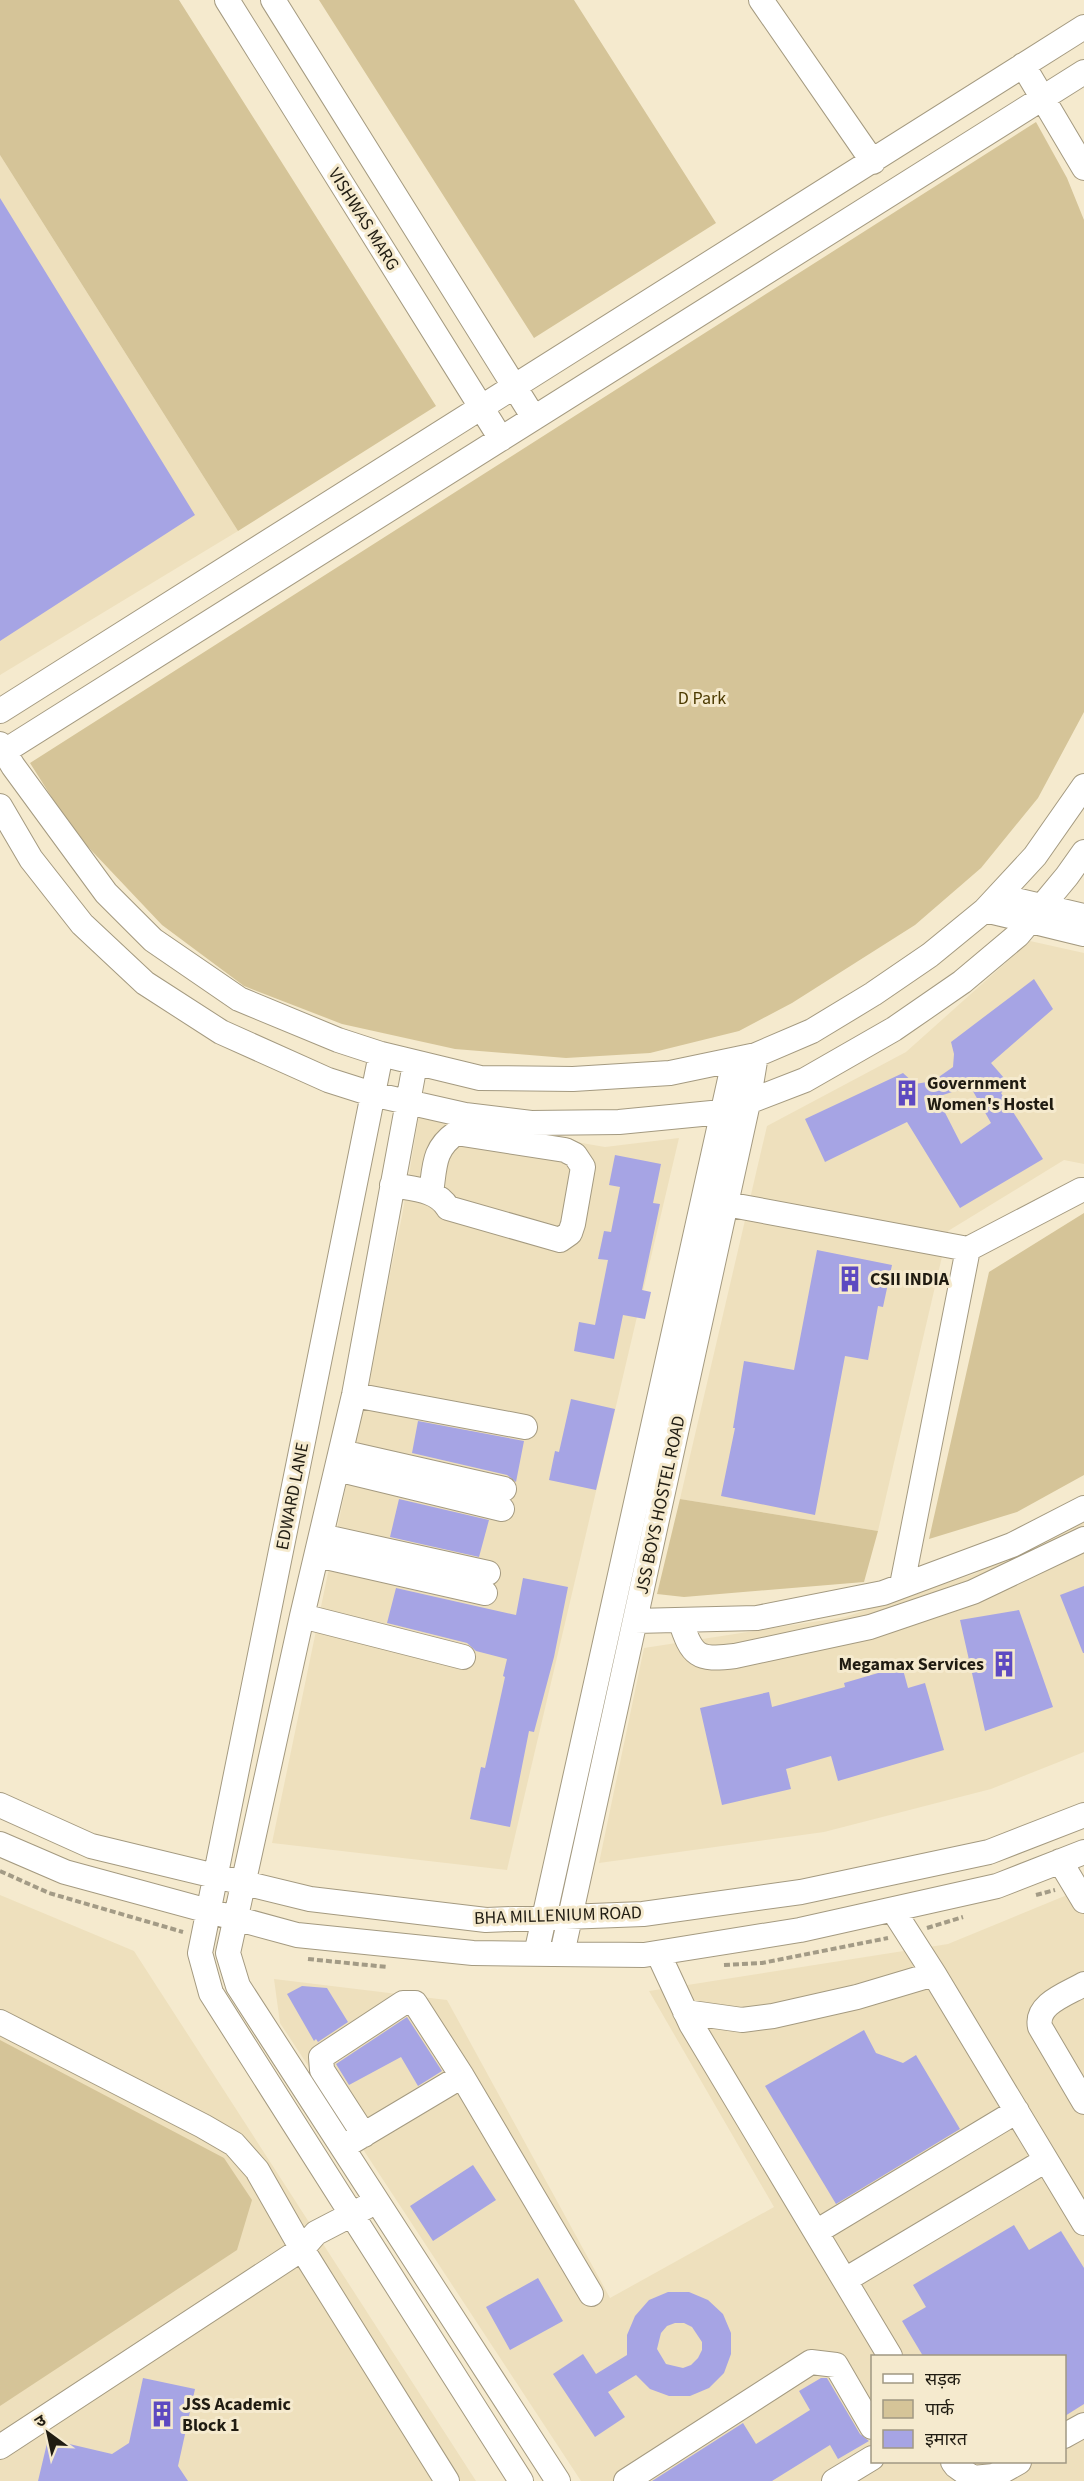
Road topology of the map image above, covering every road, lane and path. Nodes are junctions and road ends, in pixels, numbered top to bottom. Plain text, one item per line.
1 (227, 0) edge
2 (273, 0) edge
3 (761, 0) edge
4 (1084, 27) edge
5 (1058, 43) junction
6 (1023, 65) junction
7 (1082, 78) edge
8 (1044, 97) junction
9 (873, 162) junction
10 (1084, 168) edge
11 (515, 387) junction
12 (482, 408) junction
13 (534, 417) junction
14 (501, 439) junction
15 (0, 711) edge
16 (2, 750) edge
17 (1084, 786) edge
18 (0, 806) edge
19 (1084, 852) edge
20 (992, 903) junction
21 (1036, 913) junction
22 (1084, 916) edge
23 (1084, 934) edge
24 (873, 994) junction
25 (894, 1029) junction
26 (381, 1054) junction
27 (745, 1058) junction
28 (415, 1064) junction
29 (372, 1094) junction
30 (406, 1102) junction
31 (748, 1103) junction
32 (722, 1112) junction
33 (392, 1185) junction
34 (1083, 1186) edge
35 (432, 1193) junction
36 (726, 1204) junction
37 (968, 1249) junction
38 (354, 1395) junction
39 (525, 1427) dead end
40 (339, 1461) junction
41 (503, 1499) dead end
42 (1084, 1508) edge
43 (1084, 1539) edge
44 (319, 1546) junction
45 (626, 1546) junction
46 (650, 1550) junction
47 (486, 1583) dead end
48 (902, 1586) junction
49 (302, 1616) junction
50 (680, 1620) junction
51 (635, 1621) junction
52 (463, 1657) dead end
53 (0, 1805) edge
54 (1084, 1815) edge
55 (0, 1844) edge
56 (1084, 1852) edge
57 (1060, 1861) junction
58 (0, 1871) edge
59 (217, 1876) junction
60 (244, 1883) junction
61 (1083, 1900) edge
62 (893, 1910) junction
63 (209, 1911) junction
64 (570, 1917) junction
65 (544, 1918) junction
66 (232, 1930) junction
67 (203, 1937) junction
68 (658, 1953) junction
69 (536, 1954) junction
70 (562, 1954) junction
71 (934, 1974) junction
72 (1084, 1984) edge
73 (685, 2012) junction
74 (0, 2022) edge
75 (462, 2076) junction
76 (1084, 2102) edge
77 (1017, 2111) junction
78 (364, 2135) junction
79 (343, 2147) junction
80 (1047, 2160) junction
81 (377, 2200) junction
82 (352, 2216) junction
83 (1084, 2223) edge
84 (816, 2232) junction
85 (302, 2249) junction
86 (845, 2280) junction
87 (591, 2294) dead end
88 (889, 2355) edge
89 (871, 2424) edge
90 (1084, 2425) edge
91 (1066, 2435) edge
92 (0, 2447) edge
93 (871, 2459) edge
94 (954, 2463) edge
95 (1017, 2463) edge
96 (447, 2481) edge
97 (521, 2481) edge
98 (558, 2481) edge
99 (626, 2481) edge
100 (834, 2481) edge

1 - 12 street, VISHWAS MARG
2 - 11 street
3 - 9 street
4 - 5 street
5 - 6 street
5 - 7 street
6 - 8 street
6 - 9 street
7 - 8 street
8 - 10 street
8 - 13 street
9 - 11 street
11 - 12 street
11 - 13 street
12 - 14 street, VISHWAS MARG
12 - 15 street
13 - 14 street
14 - 16 street
16 - 26 street
17 - 20 street
18 - 29 street
19 - 21 street
20 - 21 street
20 - 24 street
21 - 22 street
21 - 23 street
21 - 25 street
24 - 25 street
24 - 27 street
25 - 31 street
26 - 28 street
26 - 29 street, EDWARD LANE
27 - 28 street
27 - 31 street, JSS BOYS HOSTEL ROAD
27 - 32 street, JSS BOYS HOSTEL ROAD
28 - 30 street, EDWARD LANE
29 - 30 street
29 - 59 street, EDWARD LANE
30 - 32 street
30 - 33 street, EDWARD LANE
31 - 32 street
31 - 36 street, JSS BOYS HOSTEL ROAD
32 - 45 street, JSS BOYS HOSTEL ROAD
33 - 35 street
33 - 38 street, EDWARD LANE
34 - 37 street
35 - 35 street
36 - 37 street
36 - 46 street, JSS BOYS HOSTEL ROAD
37 - 48 street
38 - 39 street
38 - 40 street, EDWARD LANE
40 - 41 street
40 - 44 street, EDWARD LANE
42 - 48 street
43 - 50 street
44 - 47 street
44 - 49 street, EDWARD LANE
45 - 46 street
45 - 65 street, JSS BOYS HOSTEL ROAD
46 - 51 street, JSS BOYS HOSTEL ROAD
48 - 50 street
49 - 52 street
49 - 60 street, EDWARD LANE
50 - 51 street
51 - 64 street, JSS BOYS HOSTEL ROAD
53 - 59 street, BHA MILLENIUM ROAD
54 - 64 street, BHA MILLENIUM ROAD
55 - 63 street, BHA MILLENIUM ROAD
56 - 57 street, BHA MILLENIUM ROAD
57 - 61 street
57 - 62 street, BHA MILLENIUM ROAD
58 - 67 path
59 - 60 street, BHA MILLENIUM ROAD
59 - 63 street, EDWARD LANE
60 - 65 street, BHA MILLENIUM ROAD
60 - 66 street, EDWARD LANE
62 - 68 street, BHA MILLENIUM ROAD
62 - 71 street
63 - 66 street, BHA MILLENIUM ROAD
63 - 67 street, EDWARD LANE
64 - 65 street, BHA MILLENIUM ROAD
64 - 70 street, JSS BOYS HOSTEL ROAD
65 - 69 street, JSS BOYS HOSTEL ROAD
66 - 69 street, BHA MILLENIUM ROAD
66 - 79 street
67 - 82 street, EDWARD LANE
68 - 70 street, BHA MILLENIUM ROAD
68 - 73 street
69 - 70 street, BHA MILLENIUM ROAD
71 - 73 street
71 - 77 street
72 - 76 street
73 - 84 street
74 - 85 street
75 - 78 street
75 - 78 street
75 - 87 street
77 - 80 street
77 - 84 street
78 - 79 street
79 - 81 street
80 - 83 street
80 - 86 street
81 - 82 street
81 - 98 street
82 - 85 street
82 - 97 street, EDWARD LANE
84 - 86 street
85 - 92 street
85 - 96 street
86 - 88 street
89 - 99 street
90 - 91 street
93 - 100 street
94 - 95 street

